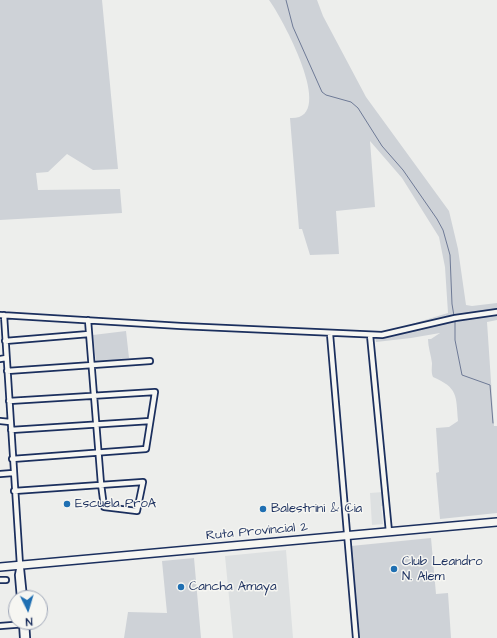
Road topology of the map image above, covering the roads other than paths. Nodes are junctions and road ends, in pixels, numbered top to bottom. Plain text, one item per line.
1 (497, 312) edge
2 (2, 315) edge
3 (88, 320) junction
4 (90, 334) junction
5 (330, 334) junction
6 (370, 335) junction
7 (5, 341) junction
8 (0, 358) edge
9 (6, 358) junction
10 (150, 361) dead end
11 (92, 365) junction
12 (7, 372) junction
13 (95, 396) junction
14 (9, 401) junction
15 (0, 421) edge
16 (150, 421) junction
17 (10, 422) junction
18 (97, 425) junction
19 (10, 430) junction
20 (99, 452) junction
21 (12, 459) junction
22 (13, 473) junction
23 (0, 474) edge
24 (101, 484) junction
25 (14, 491) junction
26 (497, 522) edge
27 (389, 532) junction
28 (346, 536) junction
29 (20, 565) junction
30 (0, 567) edge
31 (0, 580) edge
32 (6, 580) dead end
33 (19, 590) edge
34 (23, 590) edge
35 (356, 638) edge

1 - 6 street
2 - 3 street
2 - 7 street
3 - 4 street
3 - 5 street
4 - 7 street
4 - 11 street
5 - 6 street
5 - 28 street
6 - 27 street
7 - 9 street
8 - 9 street
9 - 12 street
10 - 11 street
11 - 12 street
11 - 13 street
12 - 14 street
13 - 14 street
13 - 16 street
13 - 18 street
14 - 17 street
15 - 17 street
16 - 18 street
16 - 20 street
17 - 19 street
18 - 19 street
18 - 20 street
19 - 21 street
20 - 21 street
20 - 24 street
21 - 22 street
22 - 23 street
22 - 25 street
24 - 24 street
24 - 25 street
25 - 29 street
26 - 27 main road, Ruta Provincial 2
27 - 28 main road, Ruta Provincial 2
28 - 29 main road, Ruta Provincial 2
28 - 35 street
29 - 30 main road, Ruta Provincial 2
29 - 33 street
29 - 34 street
31 - 32 street

